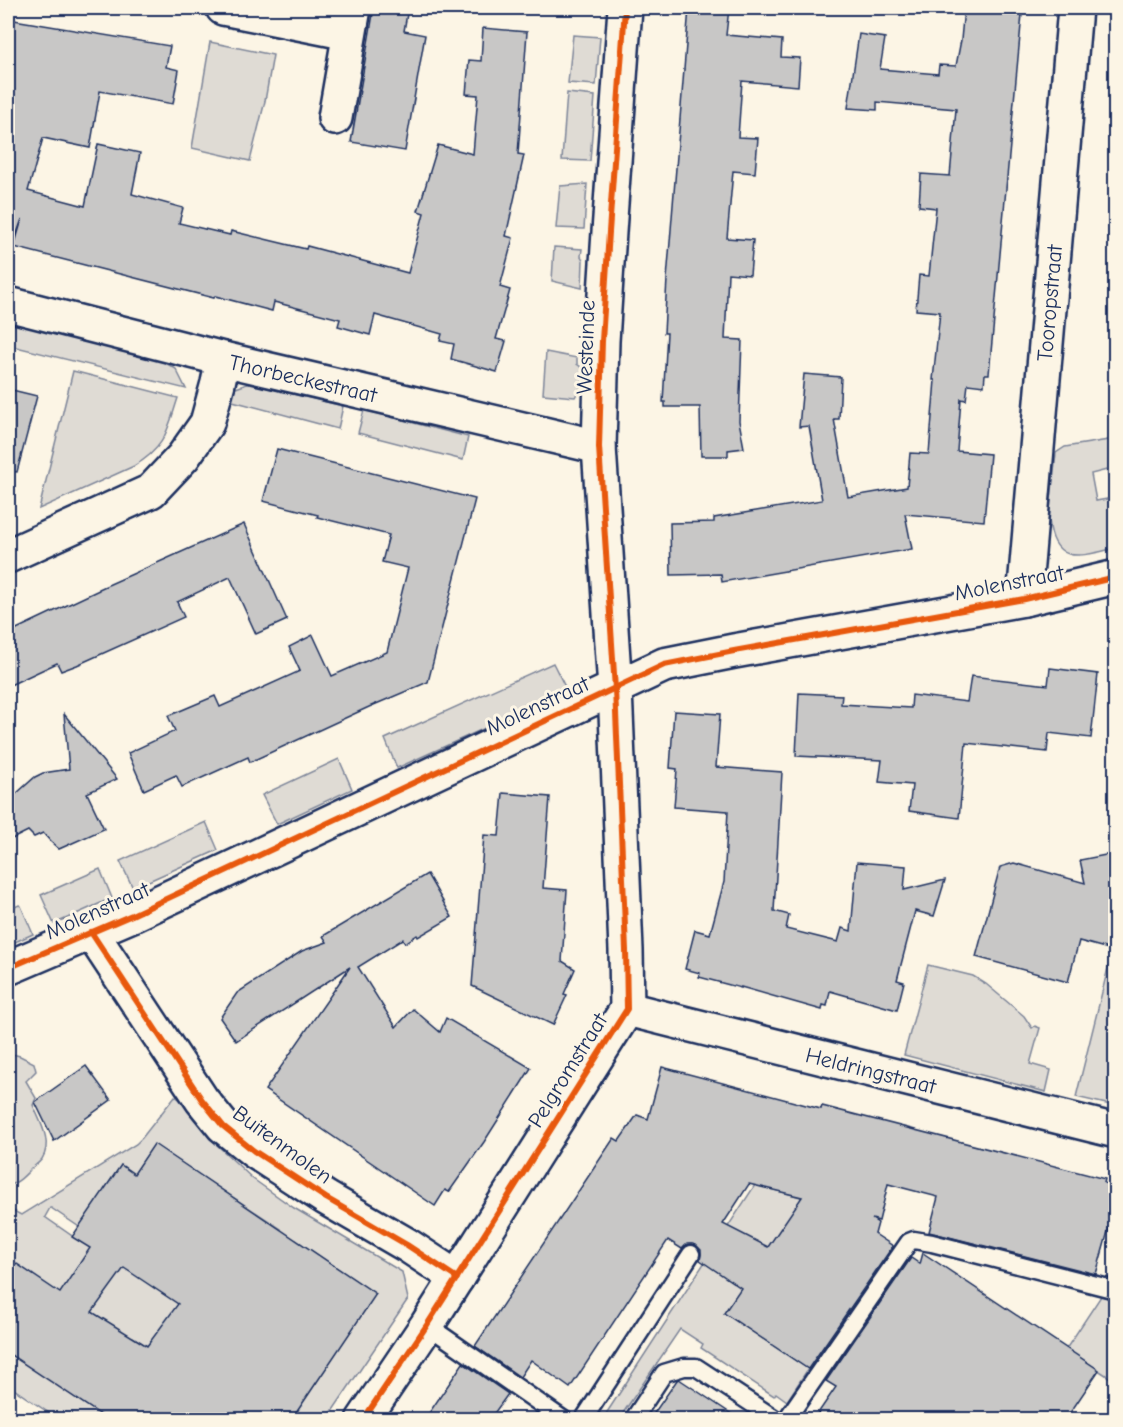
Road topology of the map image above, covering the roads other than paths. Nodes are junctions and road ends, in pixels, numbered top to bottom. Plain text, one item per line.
1 (223, 8) edge
2 (625, 8) edge
3 (1075, 8) edge
4 (351, 20) edge
5 (335, 118) dead end
6 (8, 304) edge
7 (223, 359) junction
8 (599, 447) junction
9 (8, 556) edge
10 (1116, 577) edge
11 (1024, 599) junction
12 (615, 689) junction
13 (92, 932) junction
14 (8, 968) edge
15 (627, 1010) junction
16 (1116, 1131) edge
17 (691, 1254) dead end
18 (457, 1278) junction
19 (1116, 1290) edge
20 (427, 1325) junction
21 (363, 1419) edge
22 (564, 1419) edge
23 (583, 1419) edge
24 (633, 1419) edge
25 (777, 1419) edge
26 (786, 1419) edge

1 - 4 street
2 - 8 street, Westeinde
3 - 11 street, Tooropstraat
4 - 5 street
6 - 7 street, Thorbeckestraat
7 - 8 street, Thorbeckestraat
7 - 9 street
8 - 12 street, Westeinde
10 - 11 street, Molenstraat
11 - 12 street, Molenstraat
12 - 13 street, Molenstraat
12 - 15 street, Pelgromstraat
13 - 14 street, Molenstraat
13 - 18 street, Buitenmolen
15 - 16 street, Heldringstraat
15 - 18 street, Pelgromstraat
17 - 23 lane
18 - 20 street, Pelgromstraat
19 - 26 lane
20 - 21 street, Pelgromstraat
20 - 22 lane
24 - 25 lane

